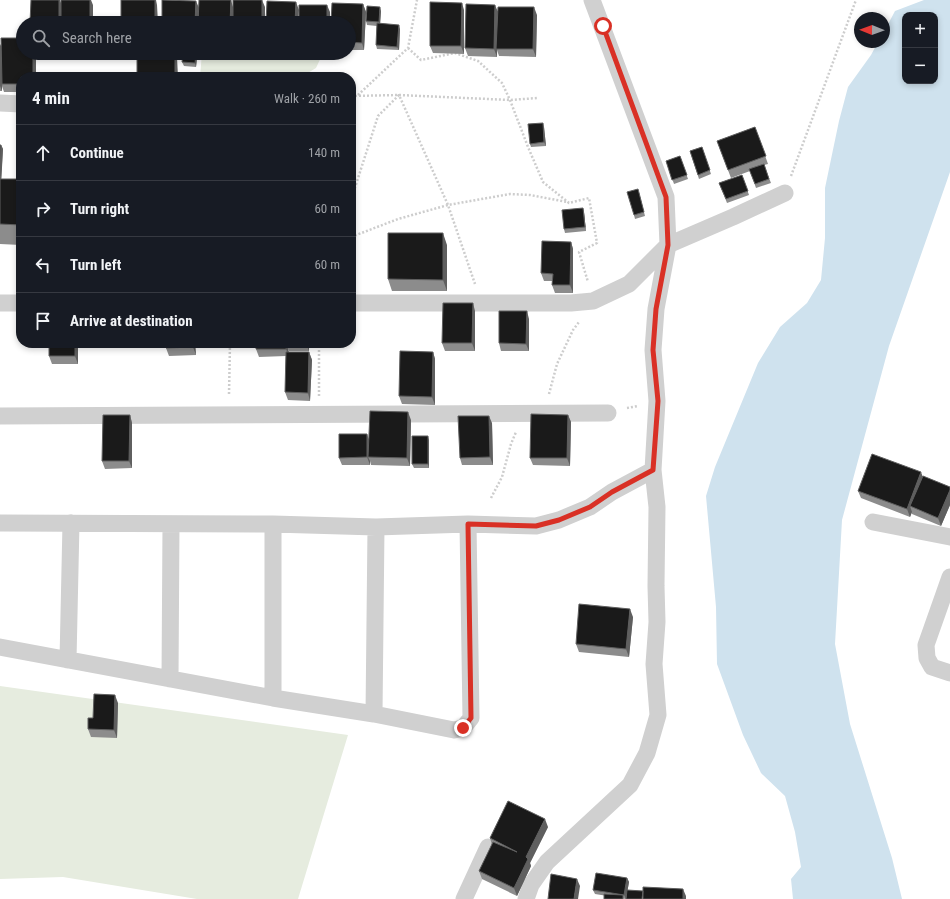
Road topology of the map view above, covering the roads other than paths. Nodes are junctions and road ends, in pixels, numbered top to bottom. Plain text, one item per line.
1 (592, 0) edge
2 (0, 103) edge
3 (16, 104) edge
4 (785, 193) road end
5 (668, 245) junction
6 (0, 303) edge
7 (16, 303) edge
8 (356, 303) edge
9 (608, 413) road end
10 (0, 416) edge
11 (653, 470) junction
12 (0, 522) edge
13 (71, 522) junction
14 (873, 522) dead end
15 (171, 524) junction
16 (273, 524) junction
17 (468, 524) junction
18 (376, 527) junction
19 (950, 538) edge
20 (950, 578) edge
21 (0, 646) edge
22 (68, 660) junction
23 (950, 673) edge
24 (170, 679) junction
25 (273, 698) junction
26 (374, 714) junction
27 (488, 847) dead end
28 (464, 899) edge
29 (526, 899) edge

1 - 5 street
2 - 3 street
4 - 5 street
5 - 8 street
5 - 11 street
6 - 7 street
9 - 10 street
11 - 17 street
11 - 29 street
12 - 13 street
13 - 15 street
13 - 22 street
14 - 19 street
15 - 16 street
15 - 24 street
16 - 18 street
16 - 25 street
17 - 18 street
17 - 26 street
18 - 26 street
20 - 23 street
21 - 22 street
22 - 24 street
24 - 25 street
25 - 26 street
27 - 28 street

